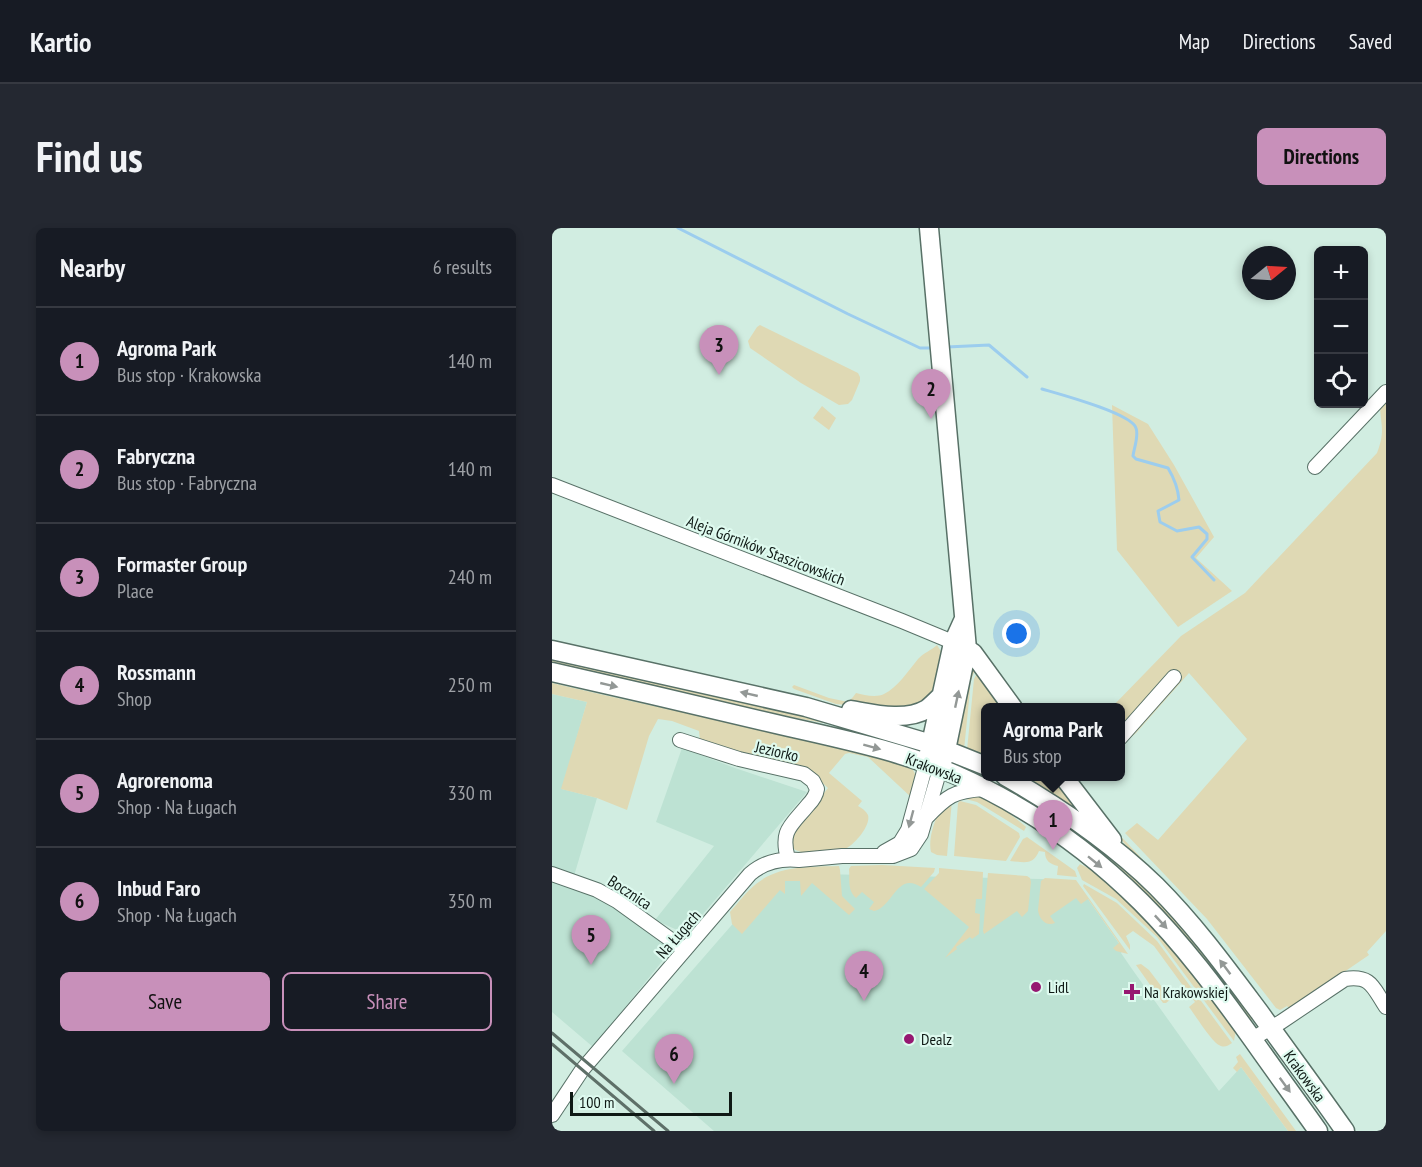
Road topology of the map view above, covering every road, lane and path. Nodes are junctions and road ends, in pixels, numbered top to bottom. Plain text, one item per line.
1 (929, 228) edge
2 (1386, 392) edge
3 (1315, 467) dead end
4 (552, 485) edge
5 (960, 646) junction
6 (552, 650) edge
7 (552, 672) edge
8 (1174, 677) dead end
9 (941, 696) junction
10 (1009, 703) edge
11 (806, 707) junction
12 (1125, 732) edge
13 (680, 740) dead end
14 (939, 747) junction
15 (981, 764) edge
16 (933, 766) junction
17 (1012, 781) edge
18 (1066, 781) edge
19 (983, 789) junction
20 (926, 818) junction
21 (873, 855) junction
22 (788, 859) junction
23 (1128, 861) junction
24 (552, 873) edge
25 (685, 950) junction
26 (1386, 1007) edge
27 (1271, 1028) junction
28 (1252, 1039) junction
29 (552, 1115) edge
30 (1318, 1131) edge
31 (1345, 1131) edge

1 - 5 main road
2 - 3 street
4 - 5 street, Aleja Górników Staszicowskich
5 - 9 main road
5 - 10 main road
14 -> 5 main road
11 -> 6 main road, Krakowska
7 -> 16 main road, Krakowska
8 - 12 street
9 - 11 main road
9 - 14 main road
11 - 14 main road, Krakowska
13 - 22 street, Jeziorko
14 - 15 main road, Krakowska
14 - 16 main road
16 - 19 main road, Krakowska
16 - 20 street, Na Ługach
16 -> 21 street, Na Ługach
17 - 23 main road, Krakowska
18 - 23 main road
19 - 20 street, Na Ługach
19 -> 28 main road, Krakowska
20 - 21 street, Na Ługach
21 - 22 street, Na Ługach
22 - 25 street, Na Ługach
27 -> 23 main road, Krakowska
24 - 25 street, Bocznica
25 - 29 street, Na Ługach
26 - 27 street
27 - 28 street
27 - 31 main road, Krakowska
28 -> 30 main road, Krakowska

